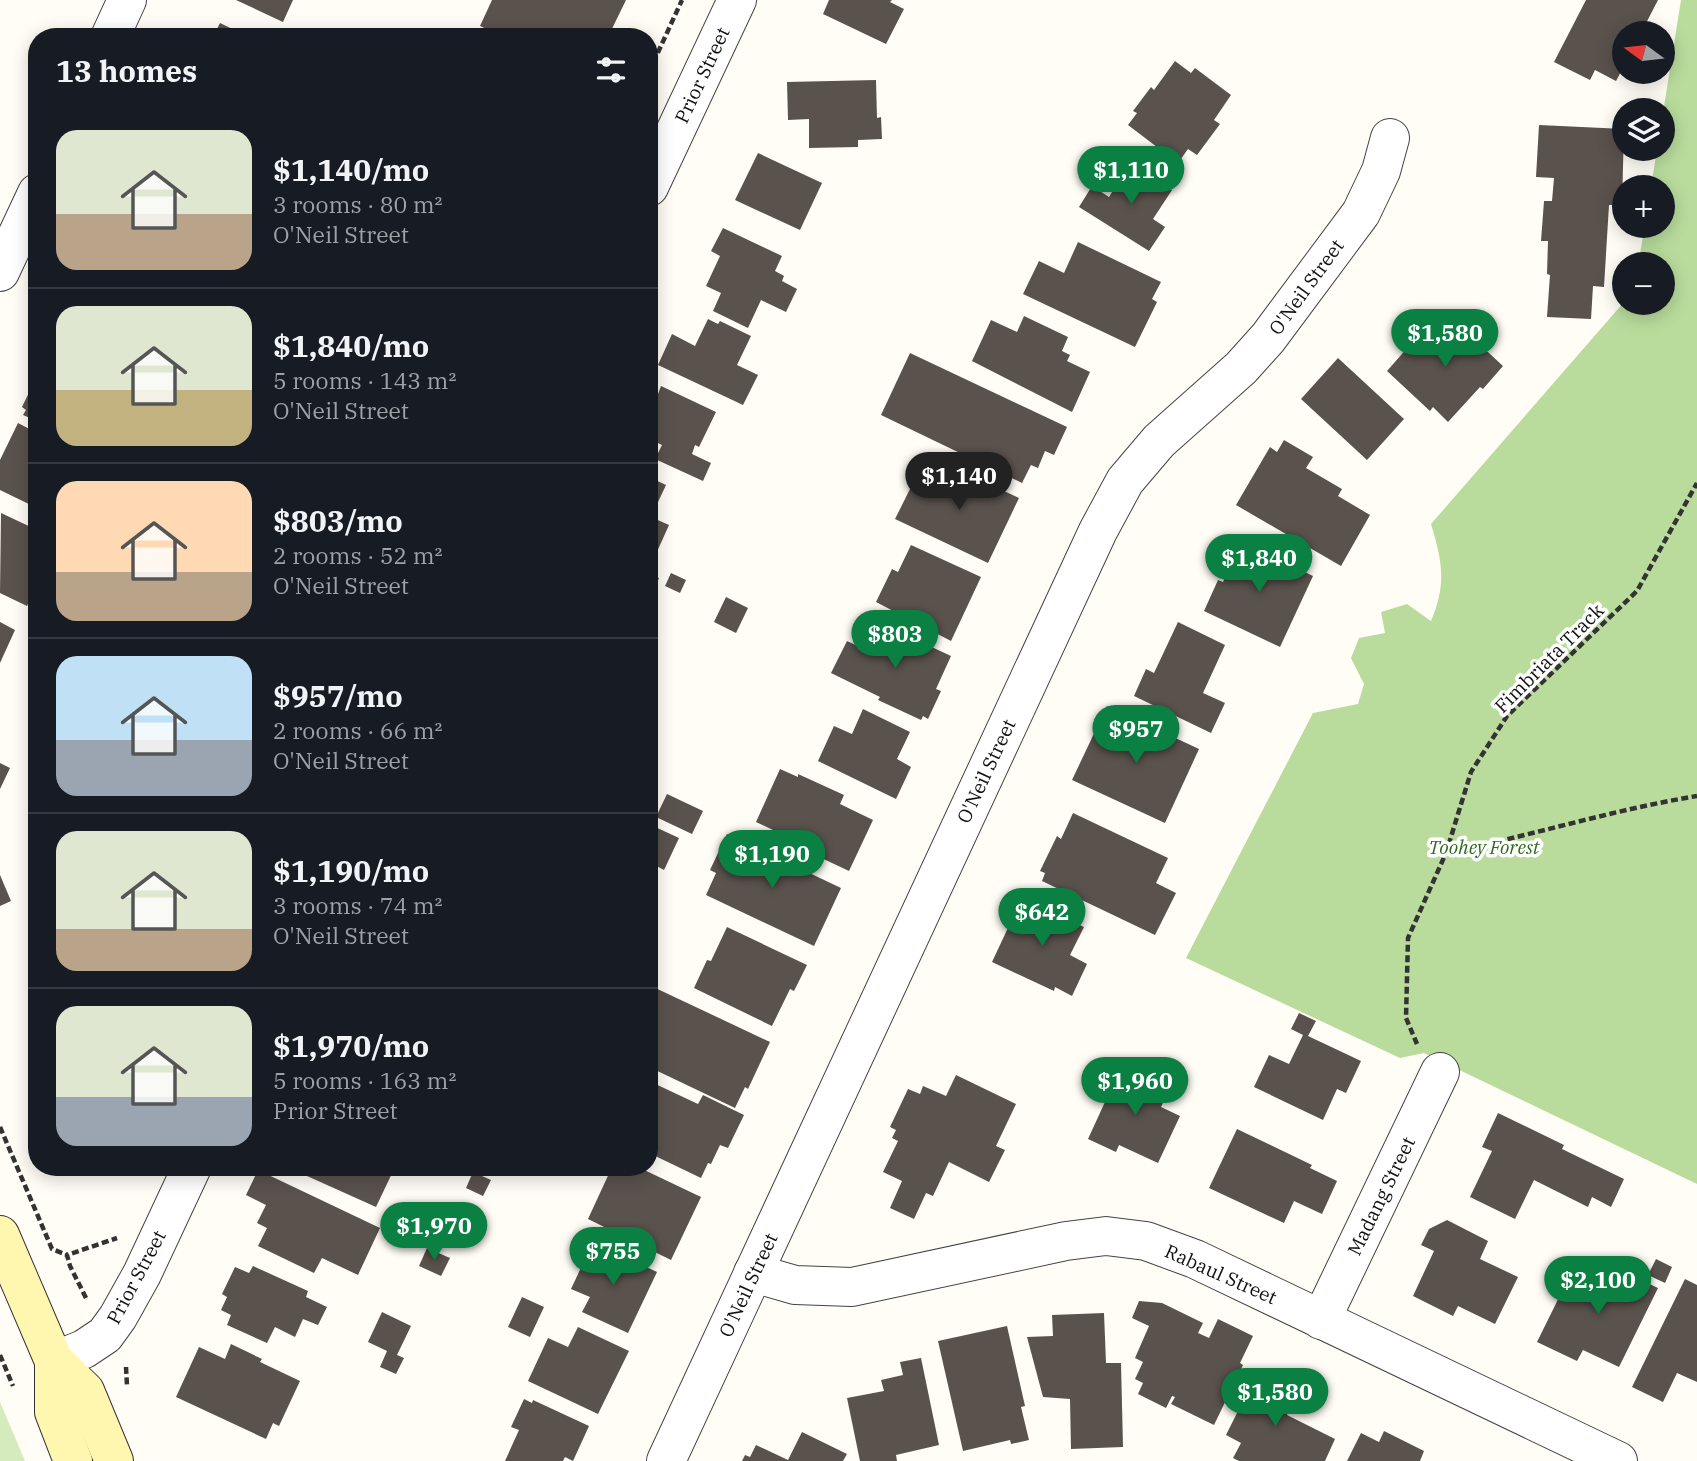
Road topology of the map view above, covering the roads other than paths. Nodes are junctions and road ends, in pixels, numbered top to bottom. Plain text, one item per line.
1 (127, 0) edge
2 (737, 0) edge
3 (114, 28) edge
4 (1390, 138) dead end
5 (658, 168) edge
6 (28, 212) edge
7 (0, 272) edge
8 (1430, 1062) road end
9 (188, 1176) edge
10 (0, 1235) edge
11 (753, 1273) junction
12 (1321, 1320) junction
13 (54, 1361) junction
14 (73, 1461) edge
15 (114, 1461) edge
16 (666, 1461) edge
17 (1618, 1461) edge

1 - 3 street
2 - 5 street, Prior Street
4 - 11 street, O'Neil Street
6 - 7 street
8 - 12 street, Madang Street
9 - 13 street, Prior Street
10 - 13 street
11 - 12 street, Rabaul Street
11 - 16 street, O'Neil Street
12 - 17 street, Rabaul Street
13 - 14 street
13 - 15 street

